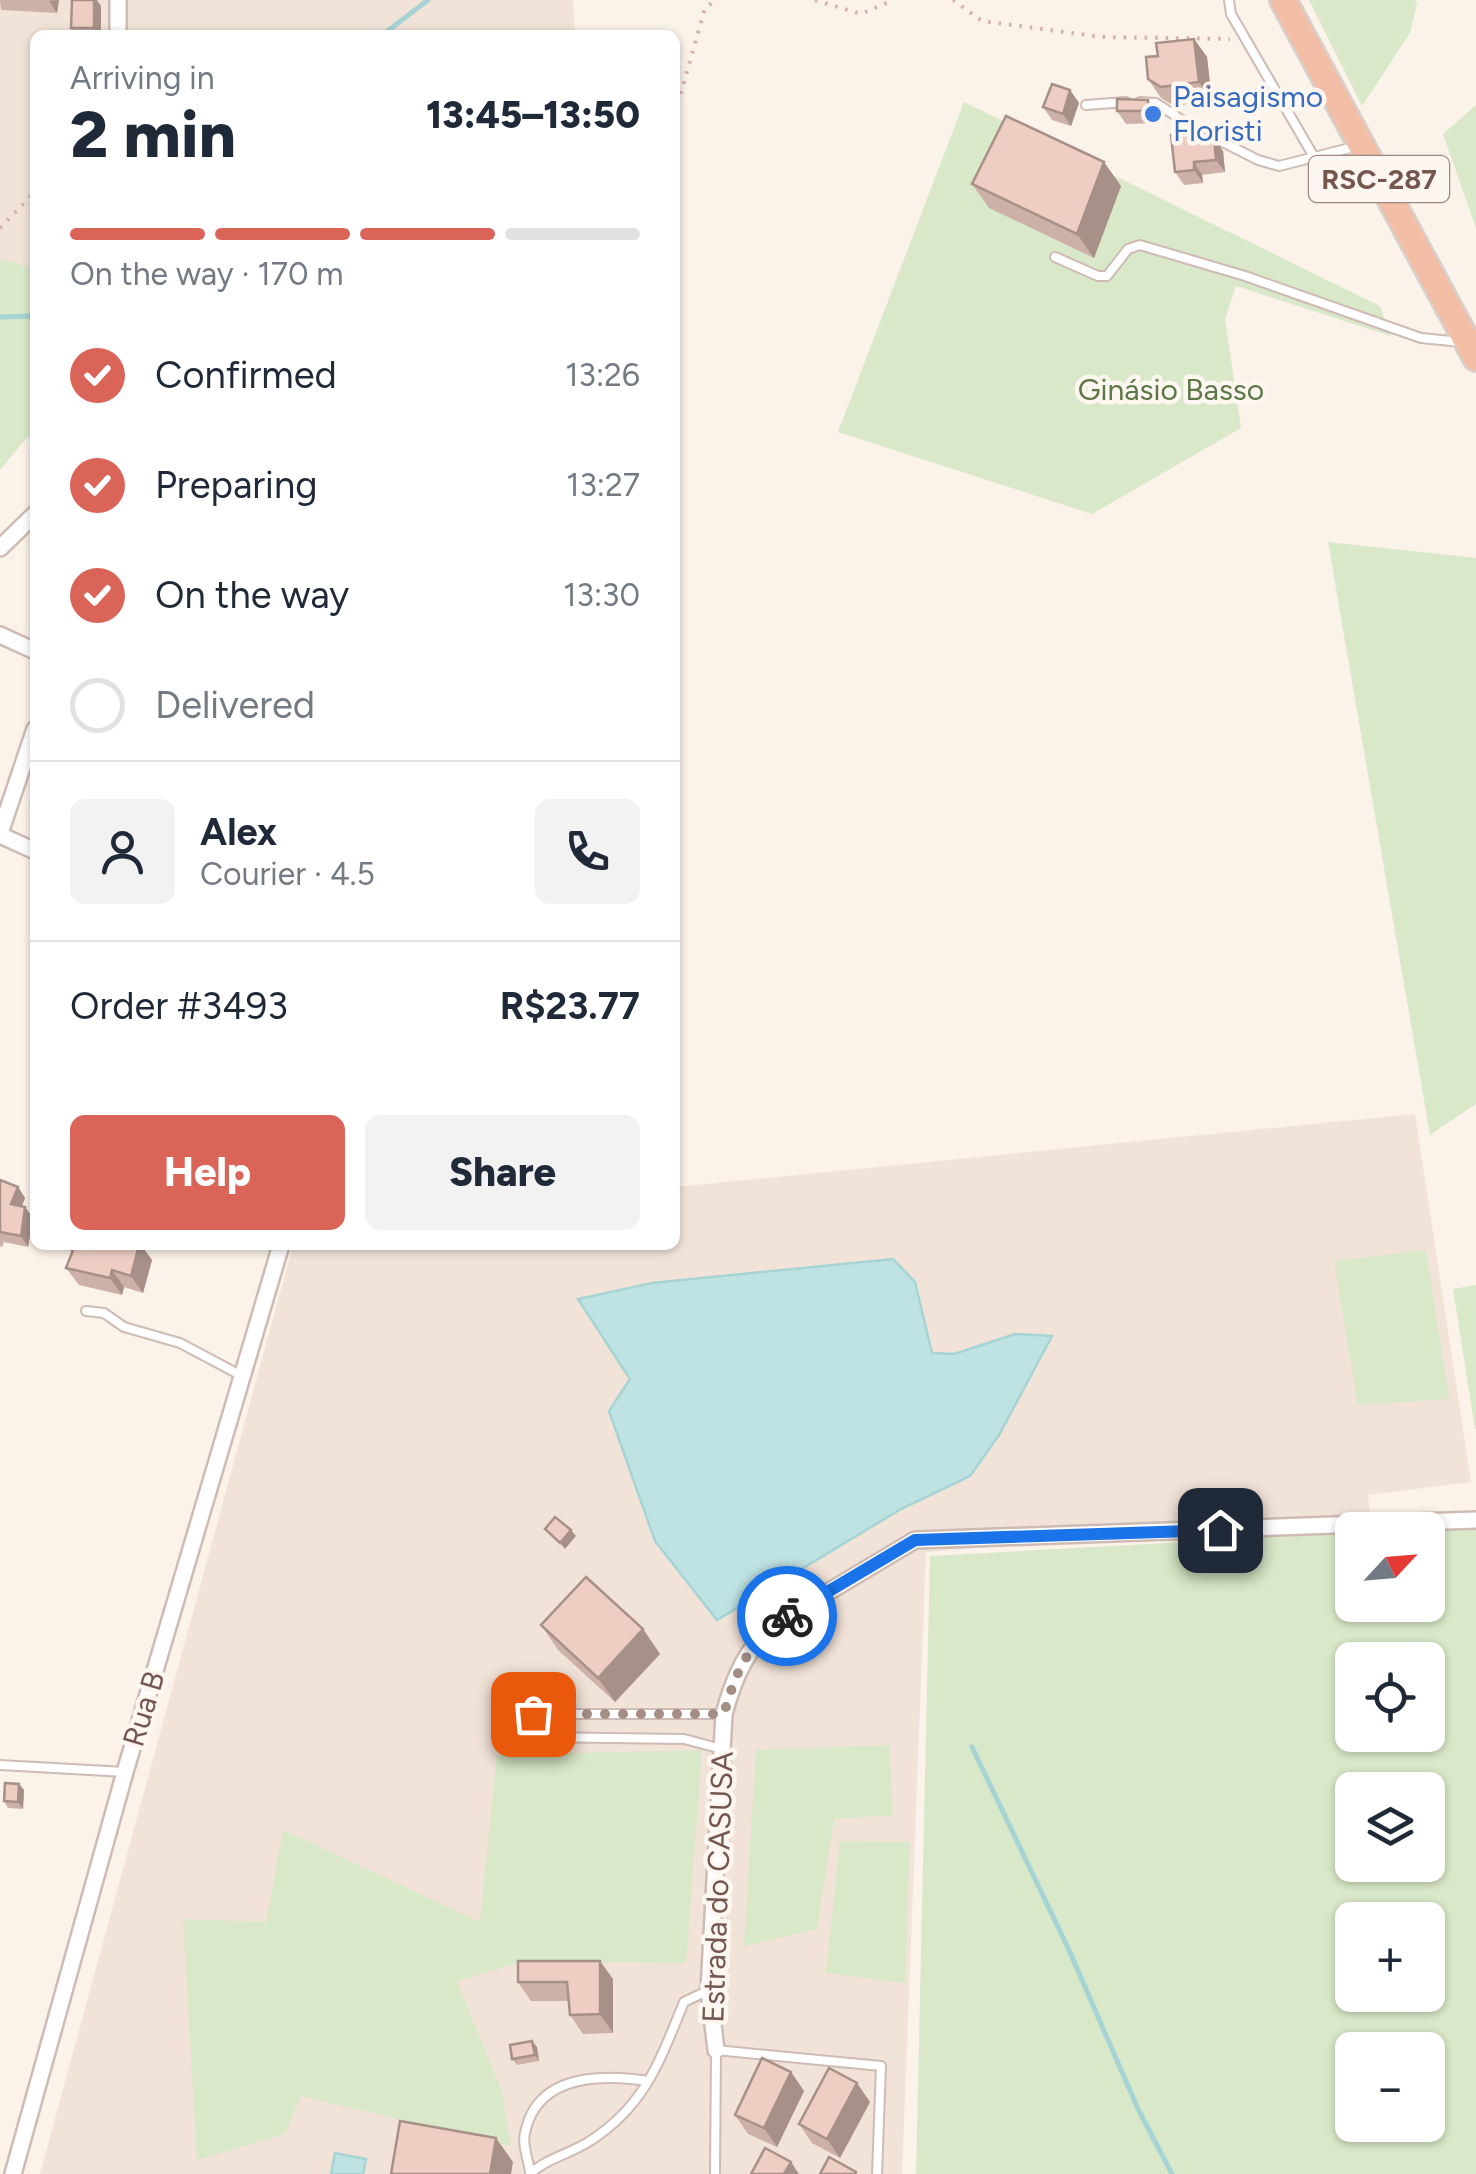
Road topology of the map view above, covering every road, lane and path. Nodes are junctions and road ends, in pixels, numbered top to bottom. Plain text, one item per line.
1 (118, 0) edge
2 (716, 0) edge
3 (814, 0) edge
4 (893, 0) edge
5 (954, 0) edge
6 (1229, 0) edge
7 (1282, 0) edge
8 (118, 30) edge
9 (1246, 40) junction
10 (680, 96) edge
11 (1086, 105) dead end
12 (1361, 146) junction
13 (1314, 157) junction
14 (30, 197) edge
15 (0, 228) edge
16 (1055, 258) dead end
17 (1472, 350) edge
18 (30, 519) edge
19 (0, 548) edge
20 (0, 635) edge
21 (30, 650) edge
22 (30, 743) edge
23 (0, 834) edge
24 (30, 848) edge
25 (280, 1250) edge
26 (86, 1311) dead end
27 (243, 1376) junction
28 (1476, 1520) edge
29 (684, 1714) junction
30 (724, 1714) junction
31 (684, 1738) junction
32 (722, 1750) junction
33 (0, 1765) edge
34 (125, 1772) junction
35 (709, 1990) junction
36 (716, 2050) junction
37 (648, 2081) junction
38 (530, 2172) edge
39 (14, 2174) edge
40 (716, 2174) edge
41 (877, 2174) edge

1 - 8 street
2 - 10 path
3 - 4 path
5 - 9 path
6 - 9 lane
7 - 12 highway, RSC-287
9 - 13 lane
11 - 13 lane
12 - 13 lane
12 - 17 highway, RSC-287
14 - 15 path
16 - 17 lane
18 - 19 street
20 - 21 street
22 - 23 street
23 - 24 street
25 - 27 street, Rua B
26 - 27 lane
27 - 34 street, Rua B
28 - 30 street, Estrada do CASUSA
29 - 30 lane
29 - 31 lane
29 - 31 lane
30 - 32 street, Estrada do CASUSA
31 - 32 lane
32 - 35 street, Estrada do CASUSA
33 - 34 lane
34 - 39 street, Rua B
35 - 36 street, Estrada do CASUSA
35 - 37 lane
36 - 40 lane
36 - 41 lane
37 - 38 lane
37 - 38 lane

